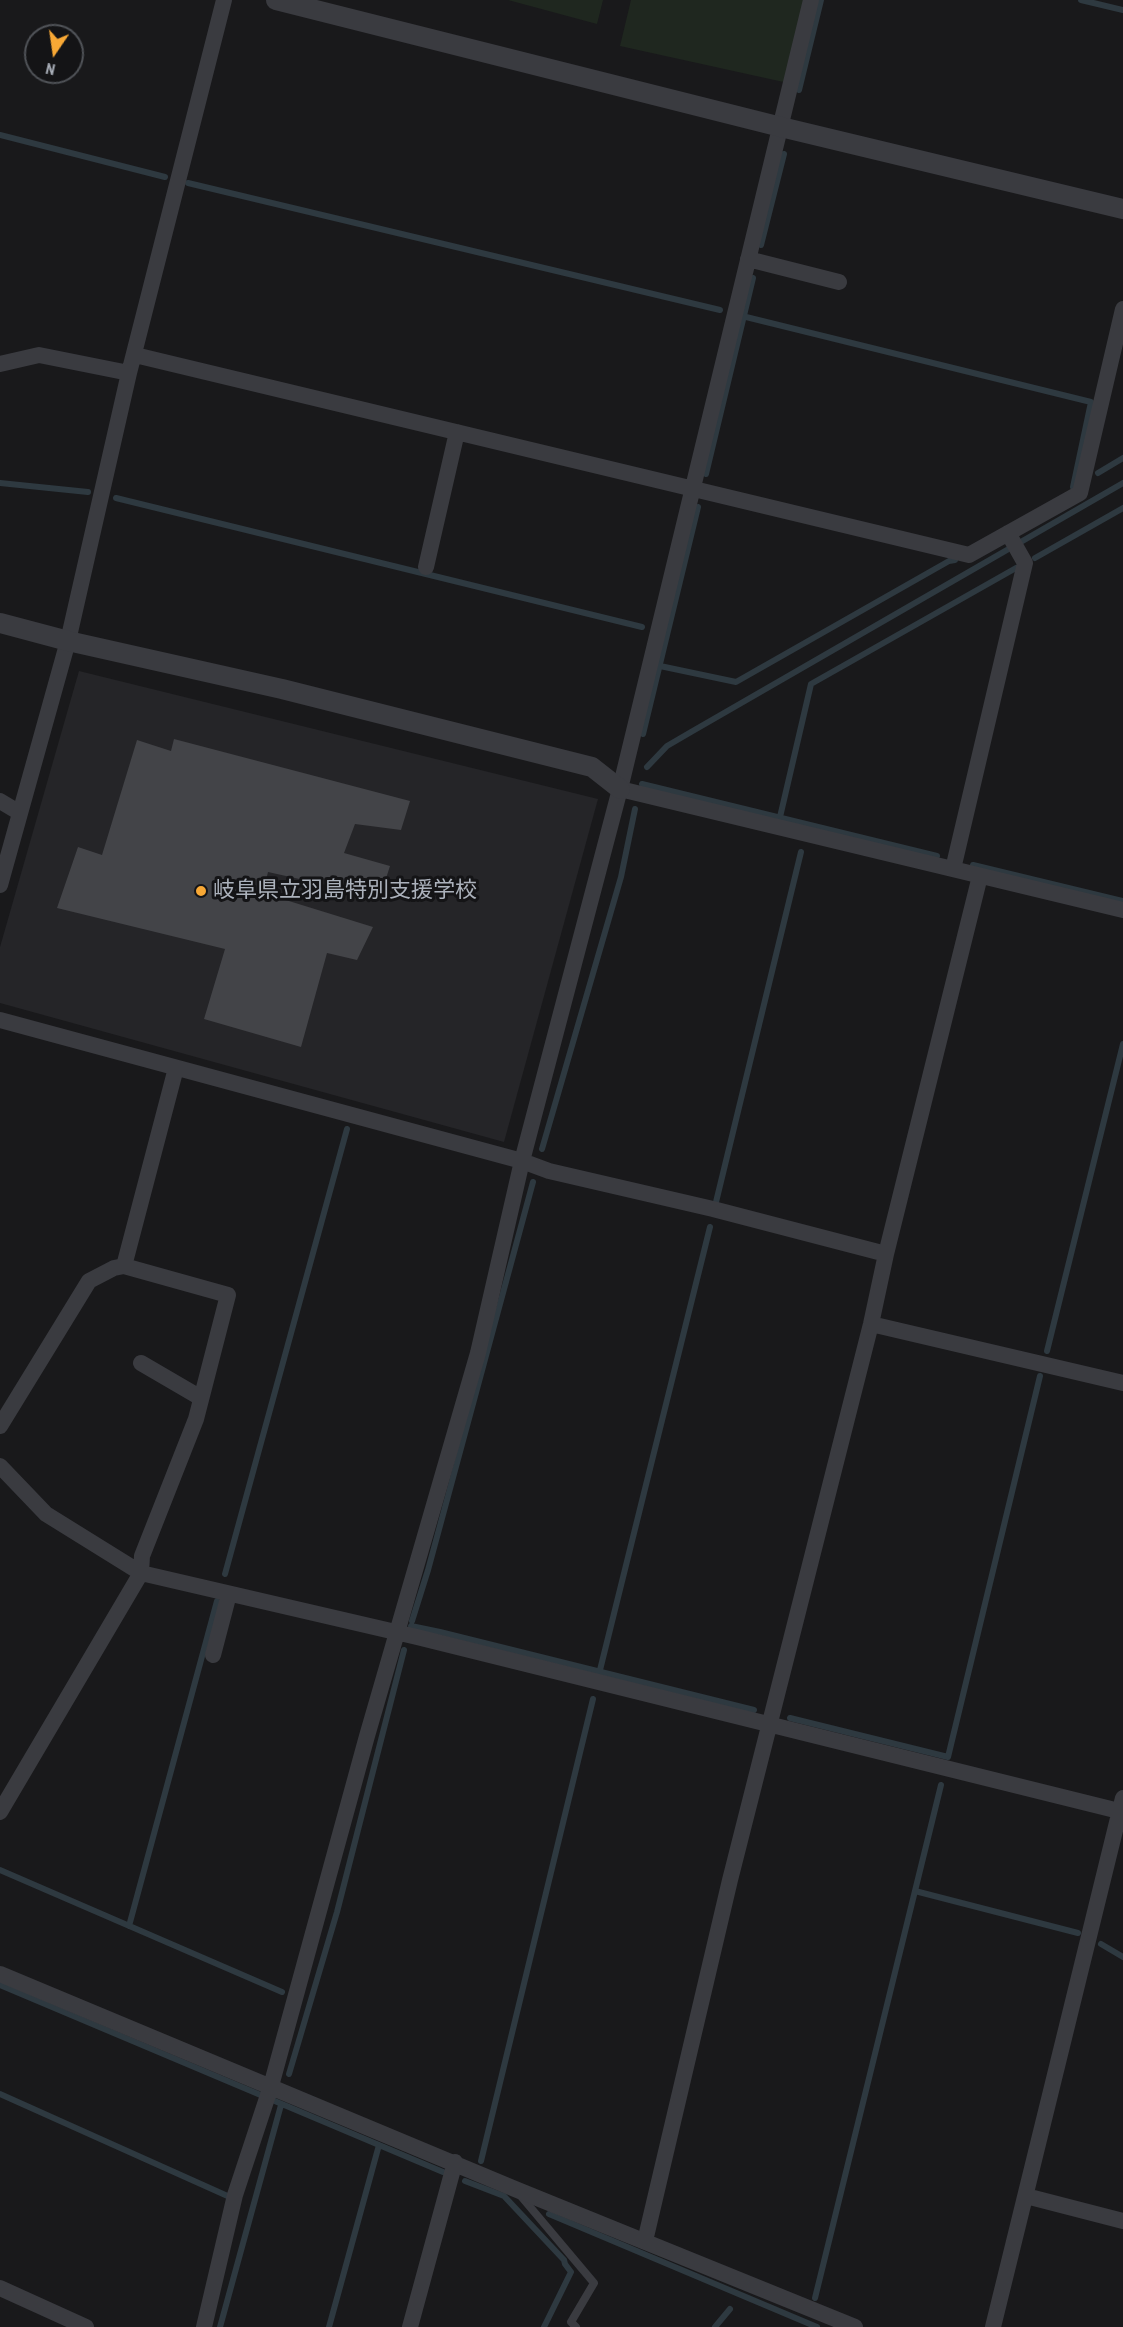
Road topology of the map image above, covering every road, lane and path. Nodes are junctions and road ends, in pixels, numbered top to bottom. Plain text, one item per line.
1 (224, 0) edge
2 (276, 0) edge
3 (811, 0) edge
4 (781, 127) junction
5 (1123, 209) edge
6 (748, 259) junction
7 (839, 282) dead end
8 (1123, 309) edge
9 (135, 355) junction
10 (0, 364) edge
11 (129, 374) junction
12 (457, 432) junction
13 (694, 488) junction
14 (1010, 536) junction
15 (426, 567) dead end
16 (0, 623) edge
17 (68, 641) junction
18 (620, 789) junction
19 (0, 801) edge
20 (20, 813) junction
21 (953, 869) junction
22 (980, 876) junction
23 (0, 885) edge
24 (1123, 910) edge
25 (0, 1020) edge
26 (176, 1068) junction
27 (522, 1161) junction
28 (886, 1254) junction
29 (124, 1266) junction
30 (871, 1324) junction
31 (141, 1363) dead end
32 (1123, 1383) edge
33 (201, 1398) junction
34 (0, 1426) edge
35 (0, 1466) edge
36 (141, 1574) junction
37 (229, 1594) junction
38 (396, 1633) junction
39 (213, 1655) dead end
40 (770, 1725) junction
41 (6, 1790) edge
42 (1122, 1807) edge
43 (0, 1812) edge
44 (0, 1974) edge
45 (271, 2086) junction
46 (455, 2162) junction
47 (515, 2189) junction
48 (1026, 2196) junction
49 (1123, 2221) edge
50 (645, 2241) junction
51 (0, 2288) edge
52 (86, 2327) edge
53 (204, 2327) edge
54 (410, 2327) edge
55 (576, 2327) edge
56 (855, 2327) edge
57 (993, 2327) edge

1 - 9 street
2 - 4 street
3 - 4 street
4 - 5 street
4 - 6 street
6 - 7 street
6 - 13 street
8 - 14 street
9 - 11 street
9 - 12 street
10 - 11 street
11 - 17 street
12 - 13 street
12 - 15 street
13 - 14 street
13 - 18 street
14 - 21 street
16 - 17 street
17 - 18 street
17 - 20 street
18 - 21 street
18 - 27 street
19 - 20 street
20 - 23 street
21 - 22 street
22 - 24 street
22 - 28 street
25 - 26 street
26 - 27 street
26 - 29 street
27 - 28 street
27 - 38 street
28 - 30 street
29 - 33 street
29 - 34 street
30 - 32 street
30 - 40 street
31 - 33 street
33 - 36 street
35 - 36 street
36 - 37 street
36 - 41 street
37 - 38 street
37 - 39 street
38 - 40 street
38 - 45 street
40 - 42 street
40 - 50 street
41 - 43 street
42 - 48 street
44 - 45 street
45 - 46 street
45 - 53 street
46 - 47 street
46 - 54 street
47 - 50 street
47 - 55 lane
48 - 49 street
48 - 57 street
50 - 56 street
51 - 52 street

